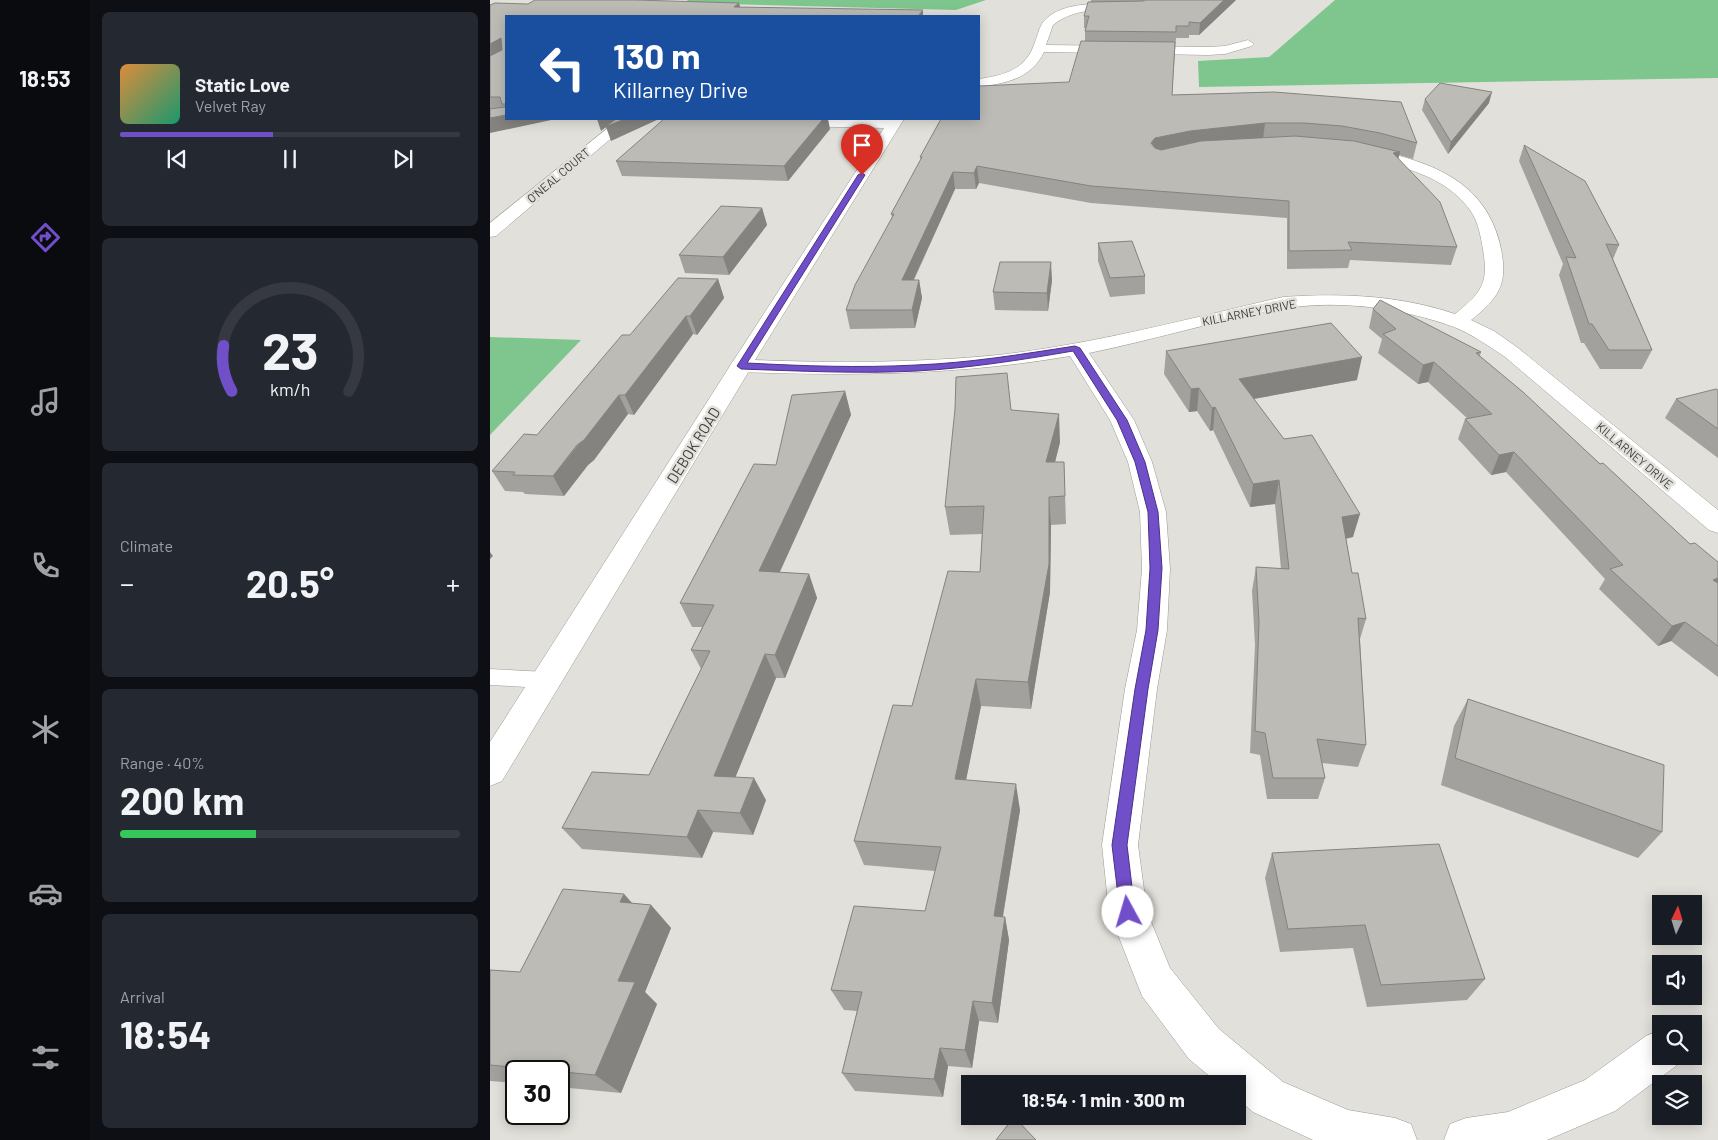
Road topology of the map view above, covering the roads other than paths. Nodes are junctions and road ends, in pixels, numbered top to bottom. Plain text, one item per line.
1 (1137, 8) edge
2 (1248, 44) dead end
3 (1039, 48) junction
4 (980, 83) edge
5 (626, 120) edge
6 (775, 121) edge
7 (895, 122) edge
8 (1348, 151) edge
9 (490, 232) edge
10 (1457, 322) junction
11 (1075, 348) junction
12 (741, 366) junction
13 (1718, 524) edge
14 (490, 677) edge
15 (546, 680) junction
16 (490, 772) edge
17 (1652, 1058) edge
18 (1395, 1140) edge
19 (1466, 1140) edge

1 - 3 street
2 - 3 street
3 - 4 street
5 - 9 street, O'NEAL COURT
6 - 7 street
7 - 12 street, DEBOK ROAD
8 - 10 street
10 - 11 street, KILLARNEY DRIVE
10 - 13 street, KILLARNEY DRIVE
11 - 12 street, KILLARNEY DRIVE
11 - 18 street
12 - 15 street, DEBOK ROAD
14 - 15 lane
15 - 16 street, DEBOK ROAD
17 - 19 street

